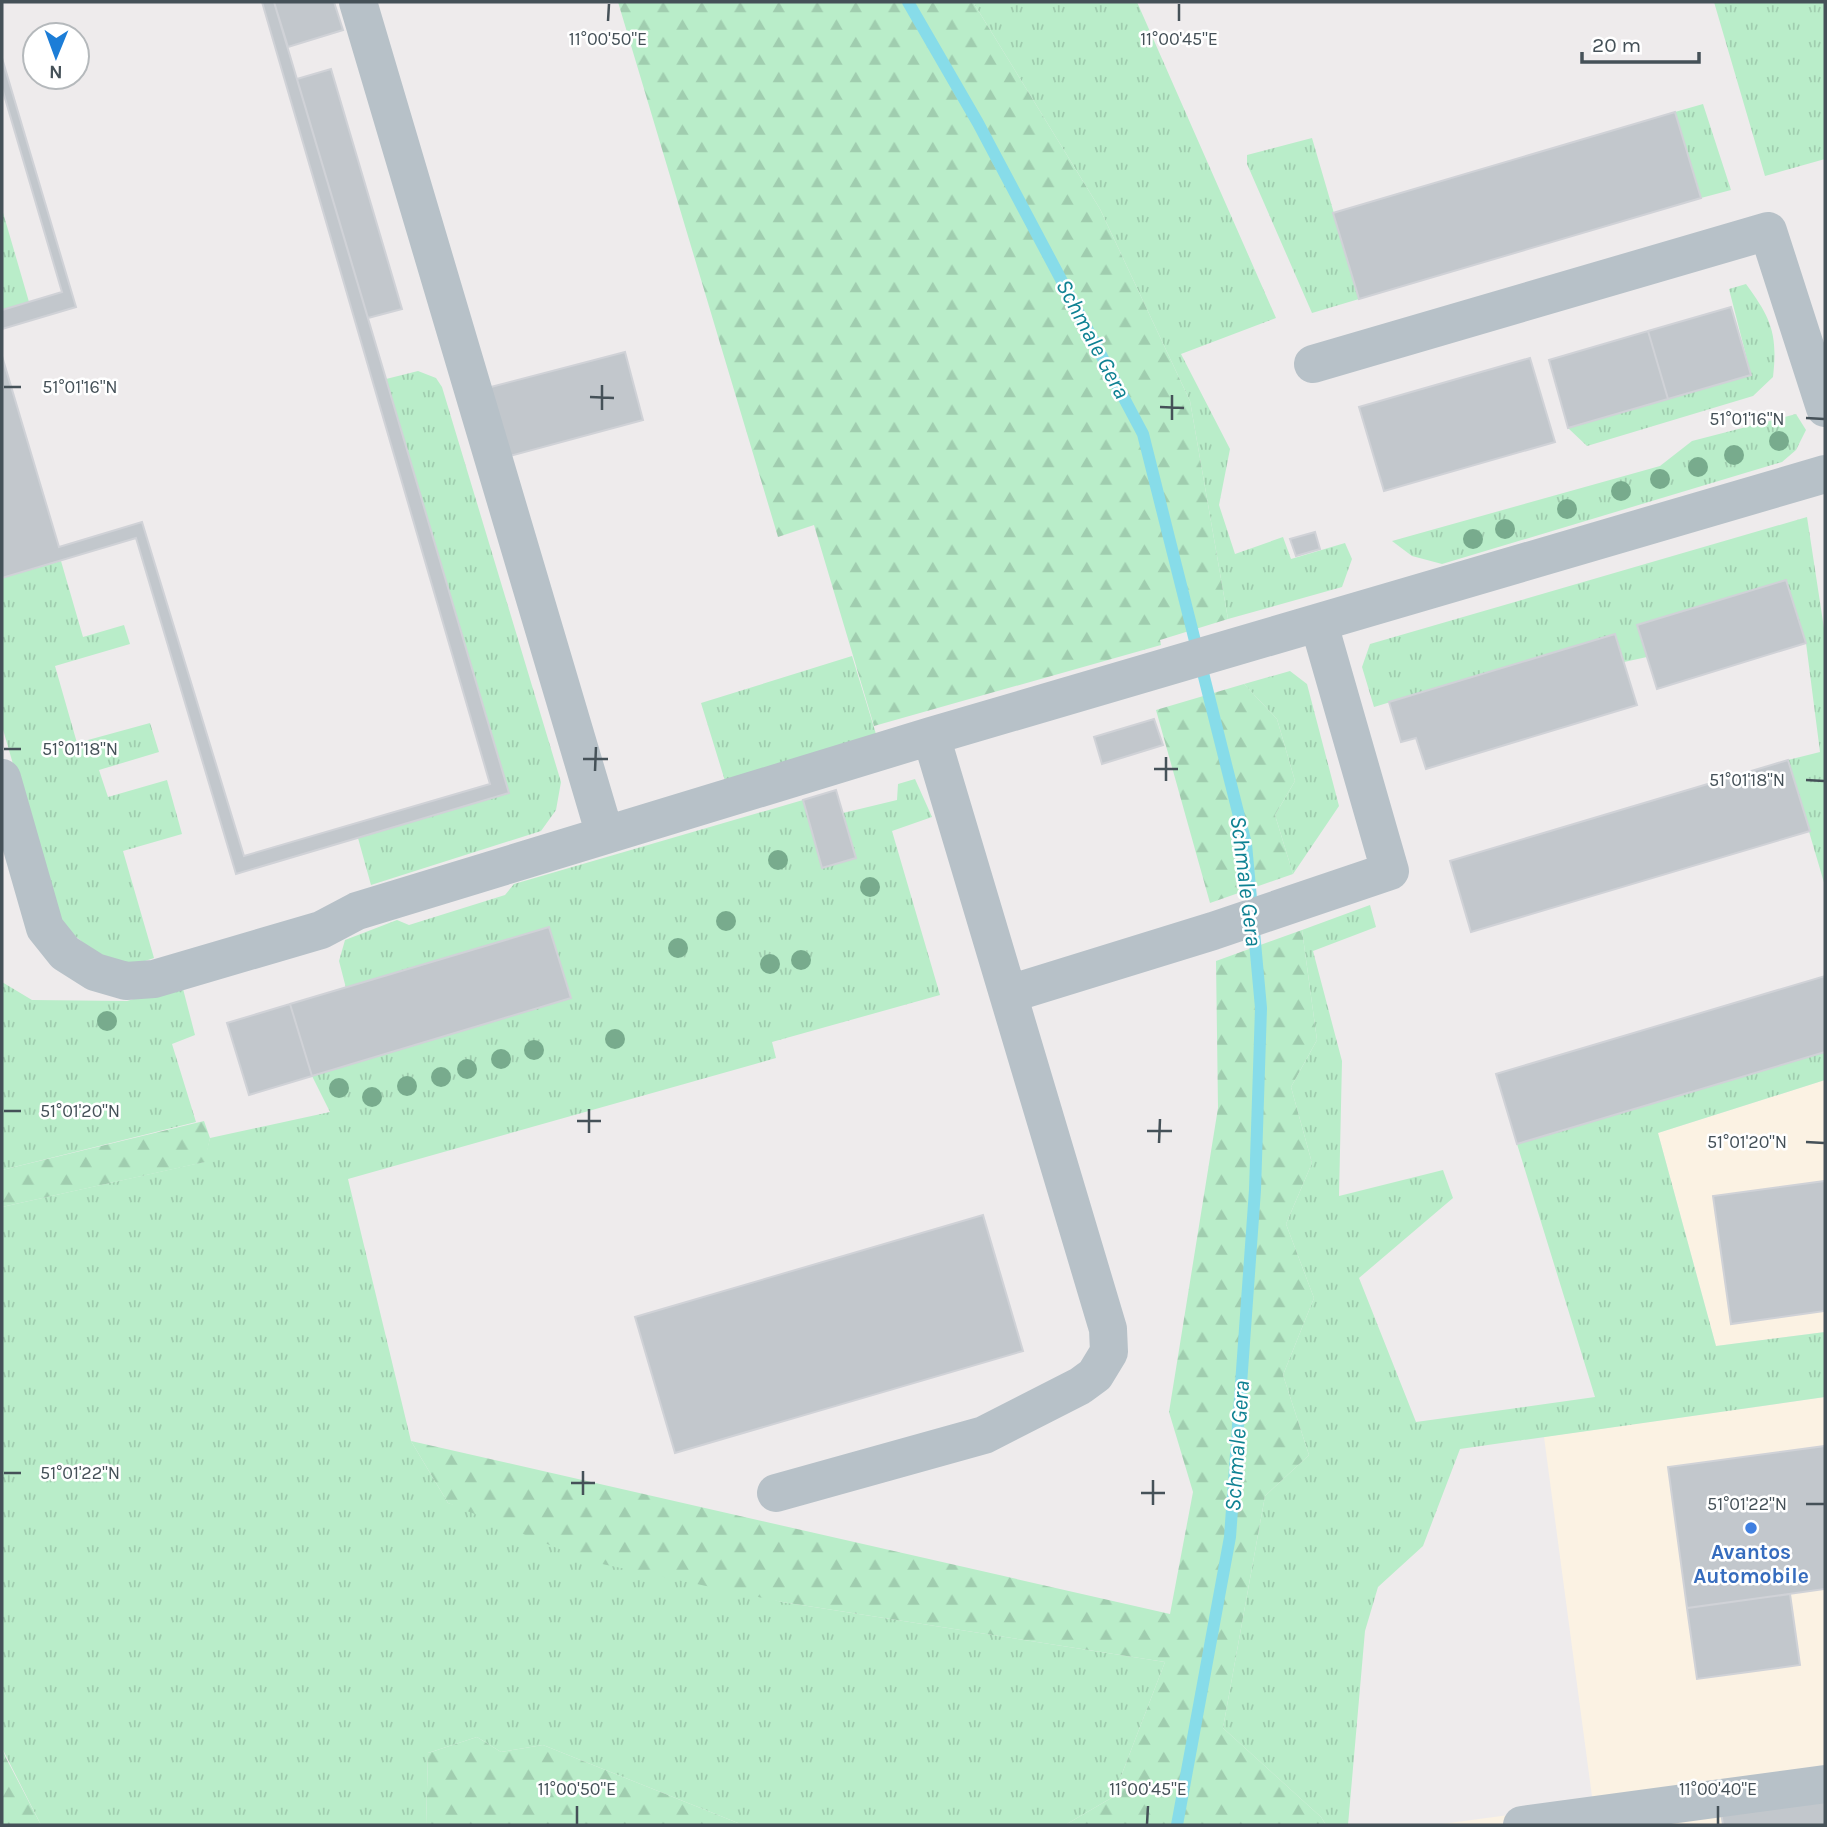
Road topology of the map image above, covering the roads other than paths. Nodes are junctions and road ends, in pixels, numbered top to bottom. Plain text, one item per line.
1 (358, 2) edge
2 (1313, 363) dead end
3 (1825, 408) edge
4 (1825, 474) edge
5 (1319, 624) junction
6 (931, 736) junction
7 (2, 778) edge
8 (605, 835) junction
9 (1009, 994) junction
10 (776, 1493) dead end
11 (1825, 1784) edge
12 (1531, 1824) edge

1 - 8 street
2 - 3 street
4 - 5 street
5 - 6 street
5 - 9 street
6 - 8 street
6 - 9 street
7 - 8 street
9 - 10 street
11 - 12 street

